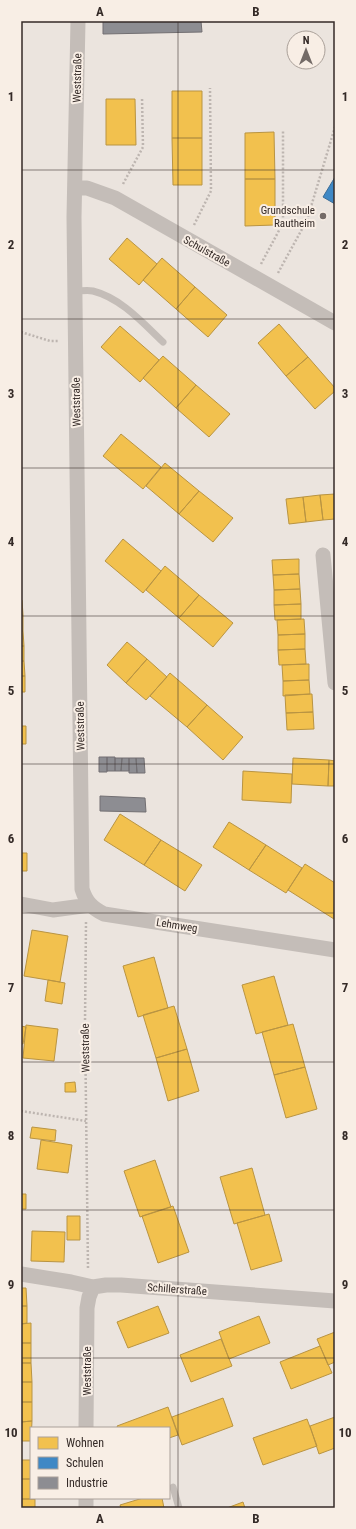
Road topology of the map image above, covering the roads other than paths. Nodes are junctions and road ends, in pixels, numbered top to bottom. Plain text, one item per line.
1 (78, 21) edge
2 (76, 188) junction
3 (75, 291) junction
4 (335, 323) edge
5 (163, 342) dead end
6 (323, 556) dead end
7 (335, 684) edge
8 (21, 904) edge
9 (90, 905) junction
10 (335, 950) edge
11 (21, 1274) edge
12 (93, 1287) junction
13 (335, 1301) edge
14 (86, 1427) edge
15 (172, 1486) dead end
16 (179, 1508) edge

1 - 2 street, Weststraße
2 - 3 street, Weststraße
2 - 4 street, Schulstraße
3 - 5 lane
3 - 9 street, Weststraße
6 - 7 street
8 - 9 street
9 - 10 street, Lehmweg
11 - 12 street, Schillerstraße
12 - 13 street, Schillerstraße
12 - 14 street, Weststraße
15 - 16 lane

